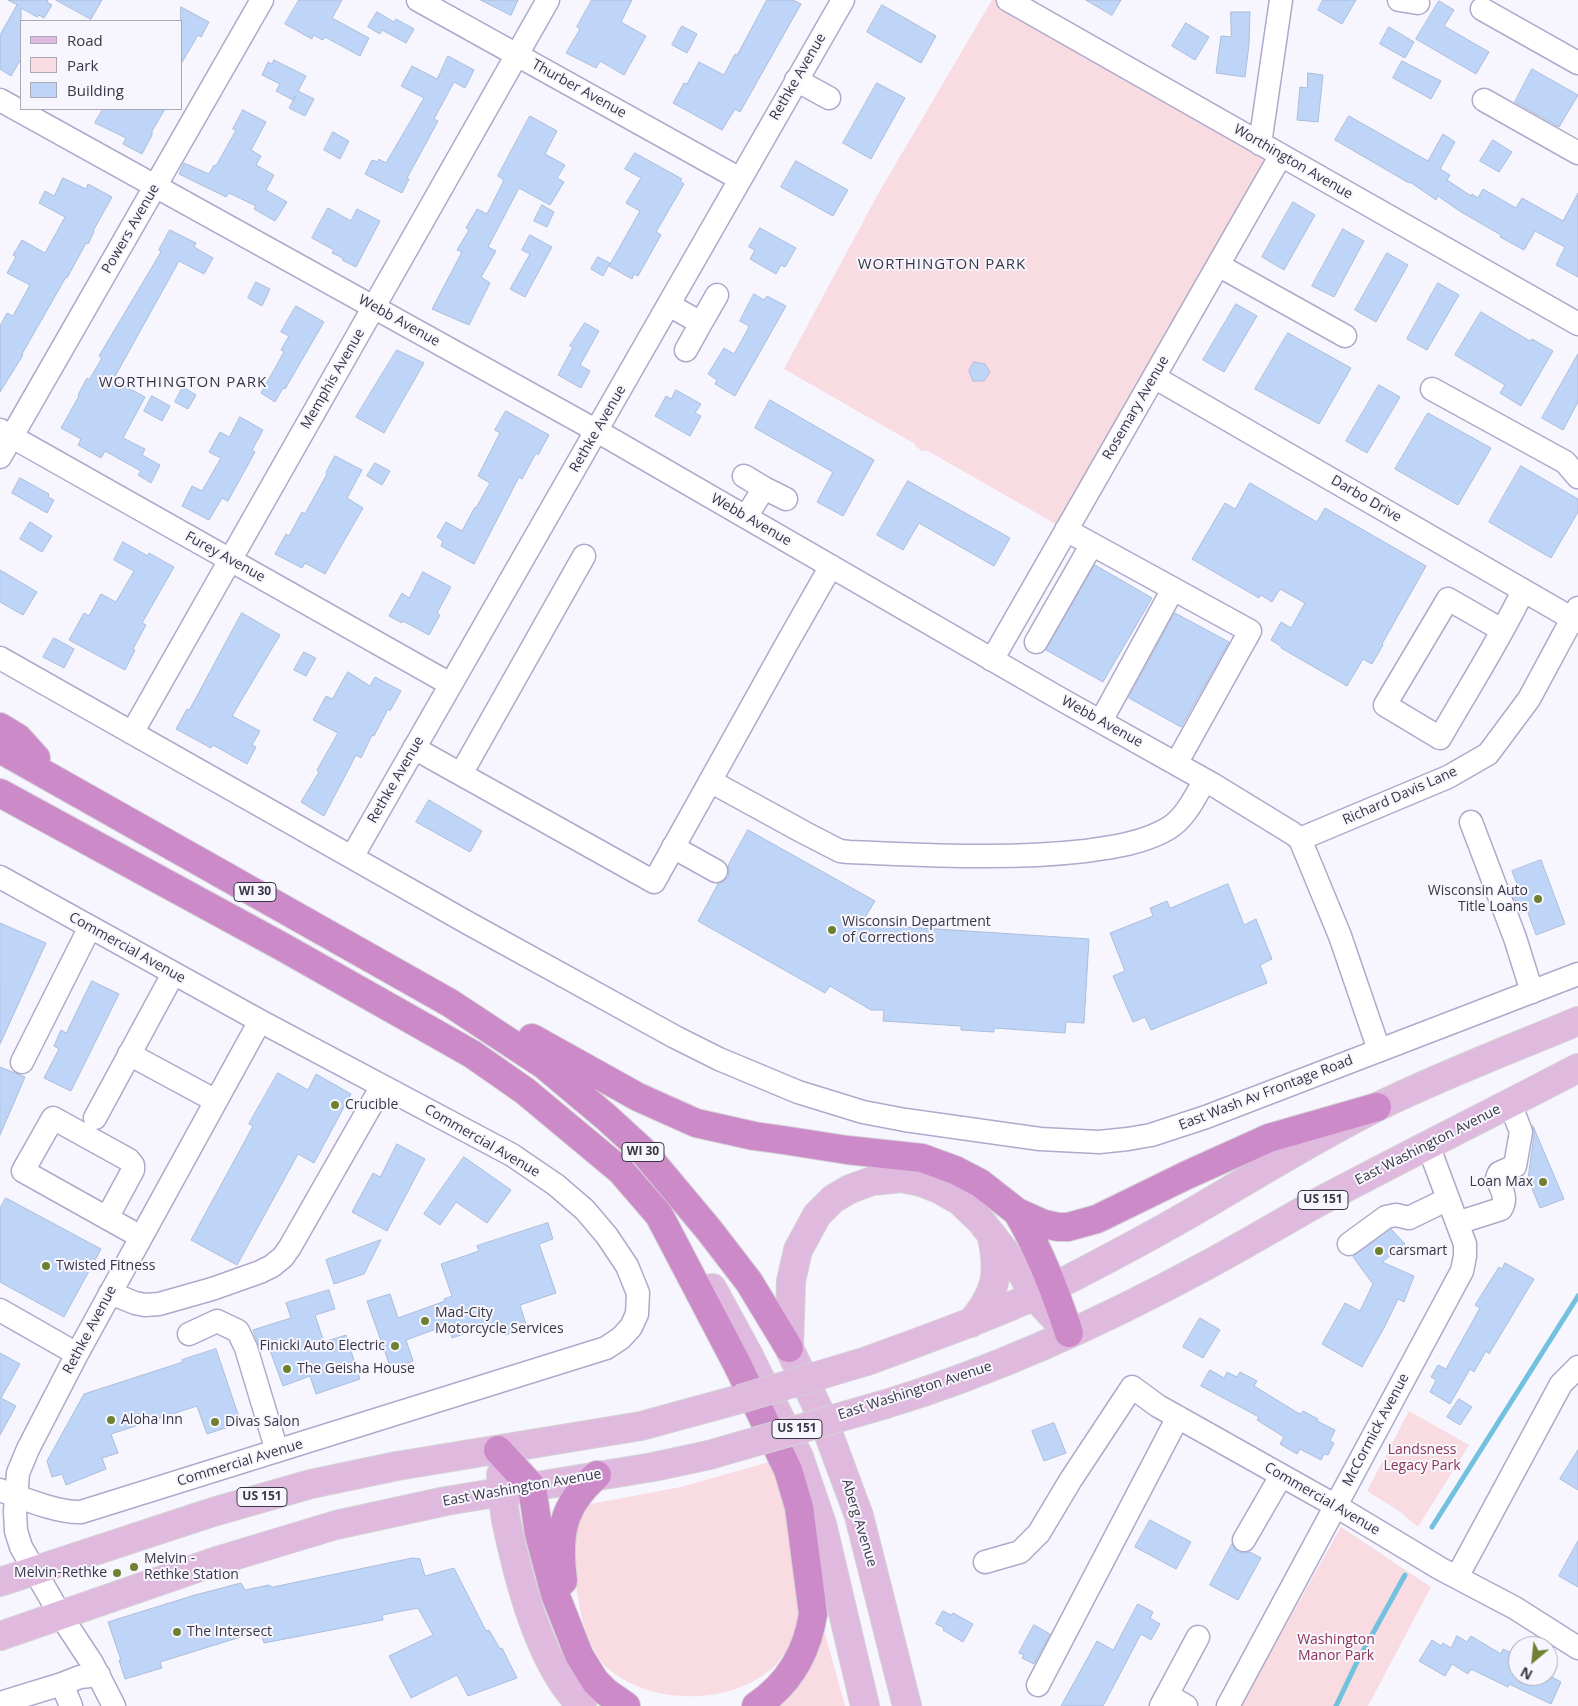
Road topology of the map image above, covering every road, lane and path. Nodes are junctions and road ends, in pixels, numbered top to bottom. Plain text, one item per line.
1 (262, 0) edge
2 (418, 0) edge
3 (548, 0) edge
4 (843, 0) edge
5 (1008, 0) edge
6 (1281, 0) edge
7 (1482, 10) dead end
8 (517, 55) junction
9 (1578, 63) edge
10 (796, 80) junction
11 (829, 98) dead end
12 (0, 100) edge
13 (1484, 100) dead end
14 (1260, 144) junction
15 (1578, 152) edge
16 (1281, 155) junction
17 (740, 179) junction
18 (155, 187) junction
19 (1218, 265) junction
20 (717, 295) dead end
21 (668, 305) junction
22 (374, 307) junction
23 (701, 323) junction
24 (1578, 324) edge
25 (1345, 336) dead end
26 (686, 350) dead end
27 (1154, 377) junction
28 (1432, 388) dead end
29 (597, 431) junction
30 (6, 433) edge
31 (0, 457) edge
32 (744, 476) dead end
33 (1578, 477) edge
34 (764, 488) junction
35 (786, 499) dead end
36 (746, 517) junction
37 (1066, 530) junction
38 (1092, 544) junction
39 (584, 556) dead end
40 (230, 560) junction
41 (831, 566) junction
42 (1173, 589) junction
43 (1523, 590) junction
44 (1576, 616) edge
45 (1502, 630) junction
46 (1036, 642) dead end
47 (0, 658) edge
48 (992, 660) junction
49 (450, 684) junction
50 (1101, 721) junction
51 (0, 727) edge
52 (132, 733) junction
53 (414, 748) junction
54 (0, 749) edge
55 (1176, 764) junction
56 (461, 774) junction
57 (1205, 780) junction
58 (710, 781) junction
59 (60, 782) junction
60 (0, 794) edge
61 (0, 810) edge
62 (1471, 822) dead end
63 (1300, 839) junction
64 (673, 847) junction
65 (352, 857) junction
66 (716, 871) dead end
67 (0, 877) edge
68 (90, 927) junction
69 (281, 946) junction
70 (173, 974) junction
71 (1578, 974) edge
72 (1532, 992) junction
73 (450, 1003) junction
74 (1578, 1021) edge
75 (260, 1022) junction
76 (1379, 1050) junction
77 (130, 1054) junction
78 (22, 1062) dead end
79 (1578, 1068) edge
80 (382, 1086) junction
81 (216, 1101) junction
82 (1510, 1103) junction
83 (1377, 1107) junction
84 (95, 1118) dead end
85 (1428, 1145) junction
86 (1448, 1199) junction
87 (1017, 1212) junction
88 (659, 1216) junction
89 (107, 1218) junction
90 (1457, 1223) junction
91 (140, 1237) junction
92 (992, 1237) junction
93 (1349, 1244) dead end
94 (1044, 1291) junction
95 (110, 1293) junction
96 (0, 1310) edge
97 (971, 1323) junction
98 (189, 1334) dead end
99 (1069, 1334) junction
100 (789, 1348) junction
101 (77, 1354) junction
102 (1578, 1367) edge
103 (1178, 1417) junction
104 (498, 1450) junction
105 (277, 1451) junction
106 (598, 1475) junction
107 (1281, 1476) junction
108 (532, 1487) junction
109 (503, 1491) junction
110 (8, 1492) edge
111 (1336, 1506) junction
112 (1244, 1540) dead end
113 (985, 1562) dead end
114 (34, 1571) junction
115 (1457, 1577) junction
116 (0, 1582) edge
117 (1515, 1608) junction
118 (61, 1616) junction
119 (568, 1624) junction
120 (1578, 1632) edge
121 (0, 1636) edge
122 (1198, 1638) dead end
123 (1578, 1648) edge
124 (99, 1675) junction
125 (1038, 1685) dead end
126 (55, 1686) junction
127 (0, 1690) edge
128 (1171, 1702) edge
129 (0, 1703) edge
130 (110, 1705) edge
131 (14, 1706) edge
132 (71, 1706) edge
133 (582, 1706) edge
134 (626, 1706) edge
135 (756, 1706) edge
136 (865, 1706) edge
137 (907, 1706) edge
138 (1228, 1706) edge

1 - 18 street, Powers Avenue
2 - 8 street, Thurber Avenue
3 - 8 street, Memphis Avenue
4 - 10 street, Rethke Avenue
5 - 14 street, Worthington Avenue
6 - 14 street
7 - 9 street
8 - 17 street, Thurber Avenue
8 - 22 street, Memphis Avenue
10 - 11 street
10 - 17 street, Rethke Avenue
12 - 18 street, Webb Avenue
13 - 15 street
14 - 16 street, Worthington Avenue
16 - 19 street, Rosemary Avenue
16 - 24 street, Worthington Avenue
17 - 21 street, Rethke Avenue
18 - 22 street, Webb Avenue
18 - 30 street, Powers Avenue
19 - 25 street
19 - 27 street, Rosemary Avenue
20 - 23 street
21 - 23 street
21 - 29 street, Rethke Avenue
22 - 29 street, Webb Avenue
22 - 40 street, Memphis Avenue
23 - 26 street
27 - 37 street, Rosemary Avenue
27 - 43 street, Darbo Drive
28 - 33 street
29 - 36 street, Webb Avenue
29 - 49 street, Rethke Avenue
30 - 31 street, Powers Avenue
30 - 40 street, Furey Avenue
32 - 34 street
34 - 35 street
34 - 36 street
36 - 41 street, Webb Avenue
37 - 38 street
37 - 48 street, Rosemary Avenue
38 - 42 street
38 - 46 street
39 - 56 street
40 - 49 street, Furey Avenue
40 - 52 street, Memphis Avenue
41 - 48 street, Webb Avenue
41 - 58 street
42 - 50 street
42 - 55 street
43 - 44 street, Darbo Drive
43 - 45 street
44 - 63 street, Richard Davis Lane
45 - 45 street
47 - 52 street
48 - 50 street, Webb Avenue
49 - 53 street, Rethke Avenue
50 - 55 street, Webb Avenue
51 - 59 highway
52 - 65 street
53 - 56 street
53 - 65 street, Rethke Avenue
54 - 59 highway, WI 30
55 - 57 street, Webb Avenue
56 - 64 street
57 - 58 street
57 - 63 street, Webb Avenue
58 - 64 street
59 - 73 highway, WI 30
60 - 69 highway, WI 30
61 - 69 highway
62 - 72 street
63 - 76 street
64 - 66 street
65 - 76 street, East Wash Av Frontage Road
67 - 68 street, Commercial Avenue
68 - 70 street, Commercial Avenue
68 - 78 street
69 - 88 highway, WI 30
70 - 75 street, Commercial Avenue
70 - 77 street
71 - 72 street, East Wash Av Frontage Road
72 - 76 street, East Wash Av Frontage Road
73 - 87 highway
73 - 100 highway, WI 30
74 - 83 main road, US 151
75 - 80 street, Commercial Avenue
75 - 81 street, Rethke Avenue
77 - 81 street
77 - 84 street
79 - 82 main road, East Washington Avenue / US 151
80 - 95 street
80 - 105 street, Commercial Avenue
81 - 91 street, Rethke Avenue
82 - 85 main road, East Washington Avenue / US 151
82 - 90 street
83 - 87 highway
83 - 94 main road, US 151
85 - 86 street, McCormick Avenue
85 - 99 main road, East Washington Avenue / US 151
86 - 90 street, McCormick Avenue
86 - 93 street
87 - 94 highway
88 - 135 highway
88 - 136 main road, WI 30
89 - 89 street
89 - 91 street
90 - 111 street, McCormick Avenue
91 - 95 street, Rethke Avenue
92 - 94 main road
92 - 97 main road
92 - 100 main road
94 - 97 main road, US 151
94 - 99 highway
95 - 101 street, Rethke Avenue
96 - 101 street
97 - 104 main road, US 151, bridge
98 - 105 street
99 - 106 main road, East Washington Avenue / US 151, bridge
100 - 137 main road, Aberg Avenue / WI 30
101 - 110 street, Rethke Avenue
102 - 115 street
103 - 107 street, Commercial Avenue
103 - 113 street, Commercial Avenue
103 - 125 street
104 - 108 highway
104 - 109 main road
104 - 114 main road, US 151
105 - 110 street, Commercial Avenue
106 - 108 main road, East Washington Avenue / US 151
106 - 119 highway
107 - 111 street, Commercial Avenue
107 - 112 street
108 - 109 main road, East Washington Avenue / US 151
108 - 119 highway
109 - 118 main road, East Washington Avenue / US 151
109 - 133 main road
110 - 114 street, Rethke Avenue
111 - 115 street, Commercial Avenue
111 - 138 street, McCormick Avenue
114 - 116 main road, US 151
114 - 118 street, Rethke Avenue
115 - 117 street, Commercial Avenue
117 - 120 street, Commercial Avenue
117 - 123 street, Commercial Avenue
118 - 121 main road, East Washington Avenue / US 151
118 - 124 street, Rethke Avenue
119 - 134 highway
122 - 128 street
124 - 126 street
124 - 130 street, Rethke Avenue
126 - 127 street
126 - 129 street
126 - 131 street
126 - 132 street

